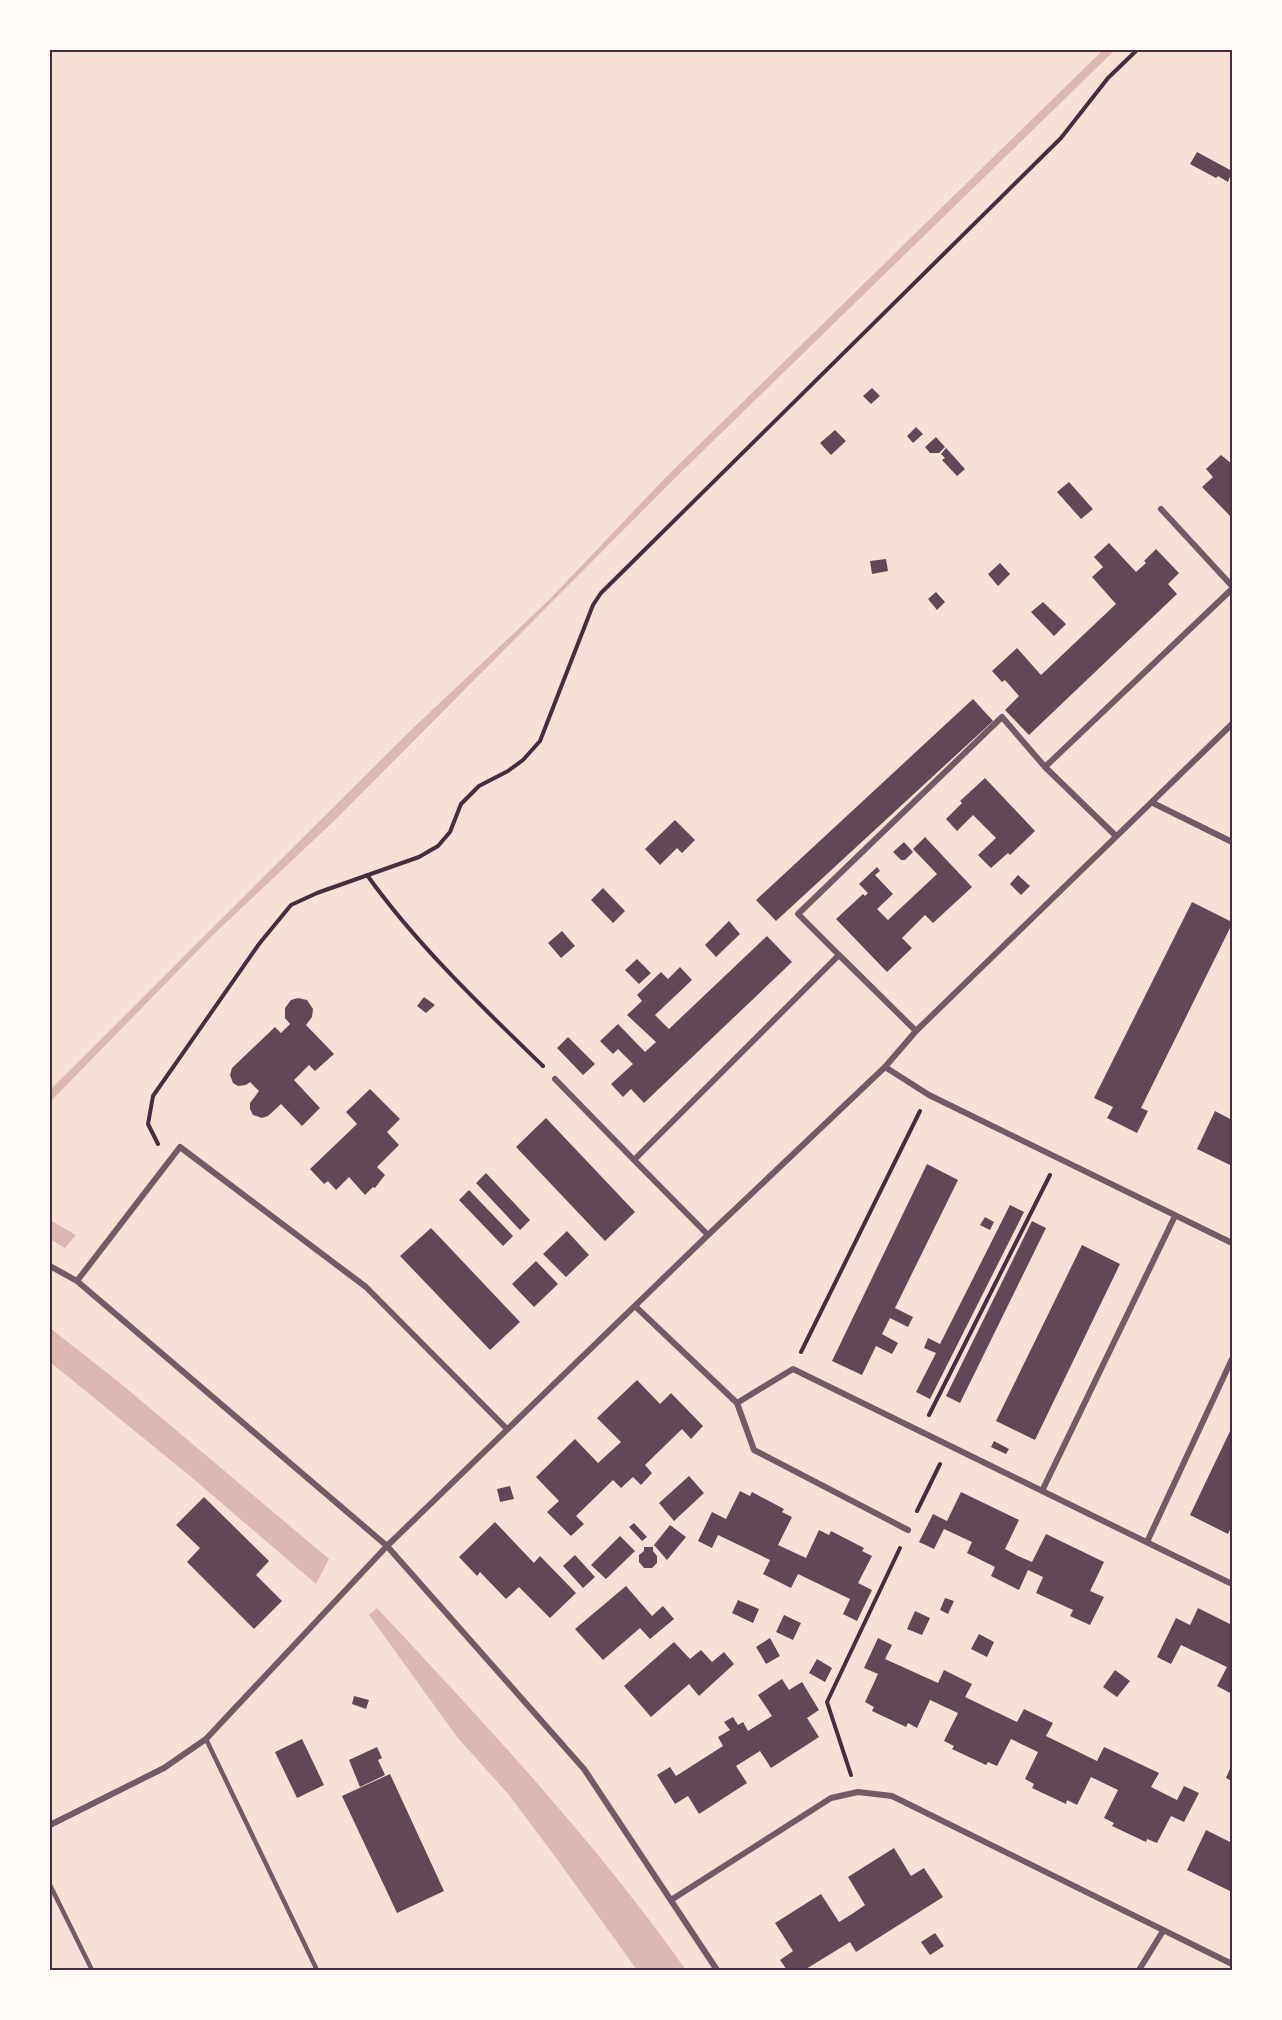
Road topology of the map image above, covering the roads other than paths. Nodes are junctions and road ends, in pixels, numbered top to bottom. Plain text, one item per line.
1 (1161, 509) dead end
2 (1233, 588) edge
3 (1233, 724) edge
4 (1045, 767) junction
5 (1153, 803) junction
6 (1116, 836) junction
7 (1233, 842) edge
8 (838, 955) junction
9 (916, 1031) junction
10 (885, 1067) junction
11 (555, 1079) road end
12 (634, 1160) junction
13 (1175, 1216) junction
14 (708, 1234) junction
15 (1233, 1243) edge
16 (50, 1266) edge
17 (77, 1281) junction
18 (635, 1306) junction
19 (1233, 1359) edge
20 (737, 1403) junction
21 (507, 1429) junction
22 (1042, 1491) junction
23 (908, 1530) road end
24 (1147, 1542) junction
25 (387, 1546) junction
26 (1233, 1584) edge
27 (206, 1739) junction
28 (50, 1825) edge
29 (50, 1885) edge
30 (671, 1900) junction
31 (1163, 1931) junction
32 (1233, 1964) edge
33 (92, 1971) edge
34 (317, 1971) edge
35 (717, 1971) edge
36 (1139, 1971) edge

1 - 2 street
2 - 4 street
3 - 5 street
4 - 6 street
4 - 8 street
5 - 6 street
5 - 7 street
6 - 9 street
8 - 9 street
8 - 12 street
9 - 10 street
10 - 13 street
10 - 14 street
11 - 12 street
12 - 14 street
13 - 15 street
13 - 22 street
14 - 18 street
16 - 17 street
17 - 21 street
17 - 25 street
18 - 20 street
18 - 21 street
19 - 24 street
20 - 22 street
20 - 23 street
21 - 25 street
22 - 24 street
24 - 26 street
25 - 27 street
25 - 30 street
27 - 28 street
27 - 34 lane
29 - 33 lane
30 - 31 street
30 - 35 street
31 - 32 street
31 - 36 street

